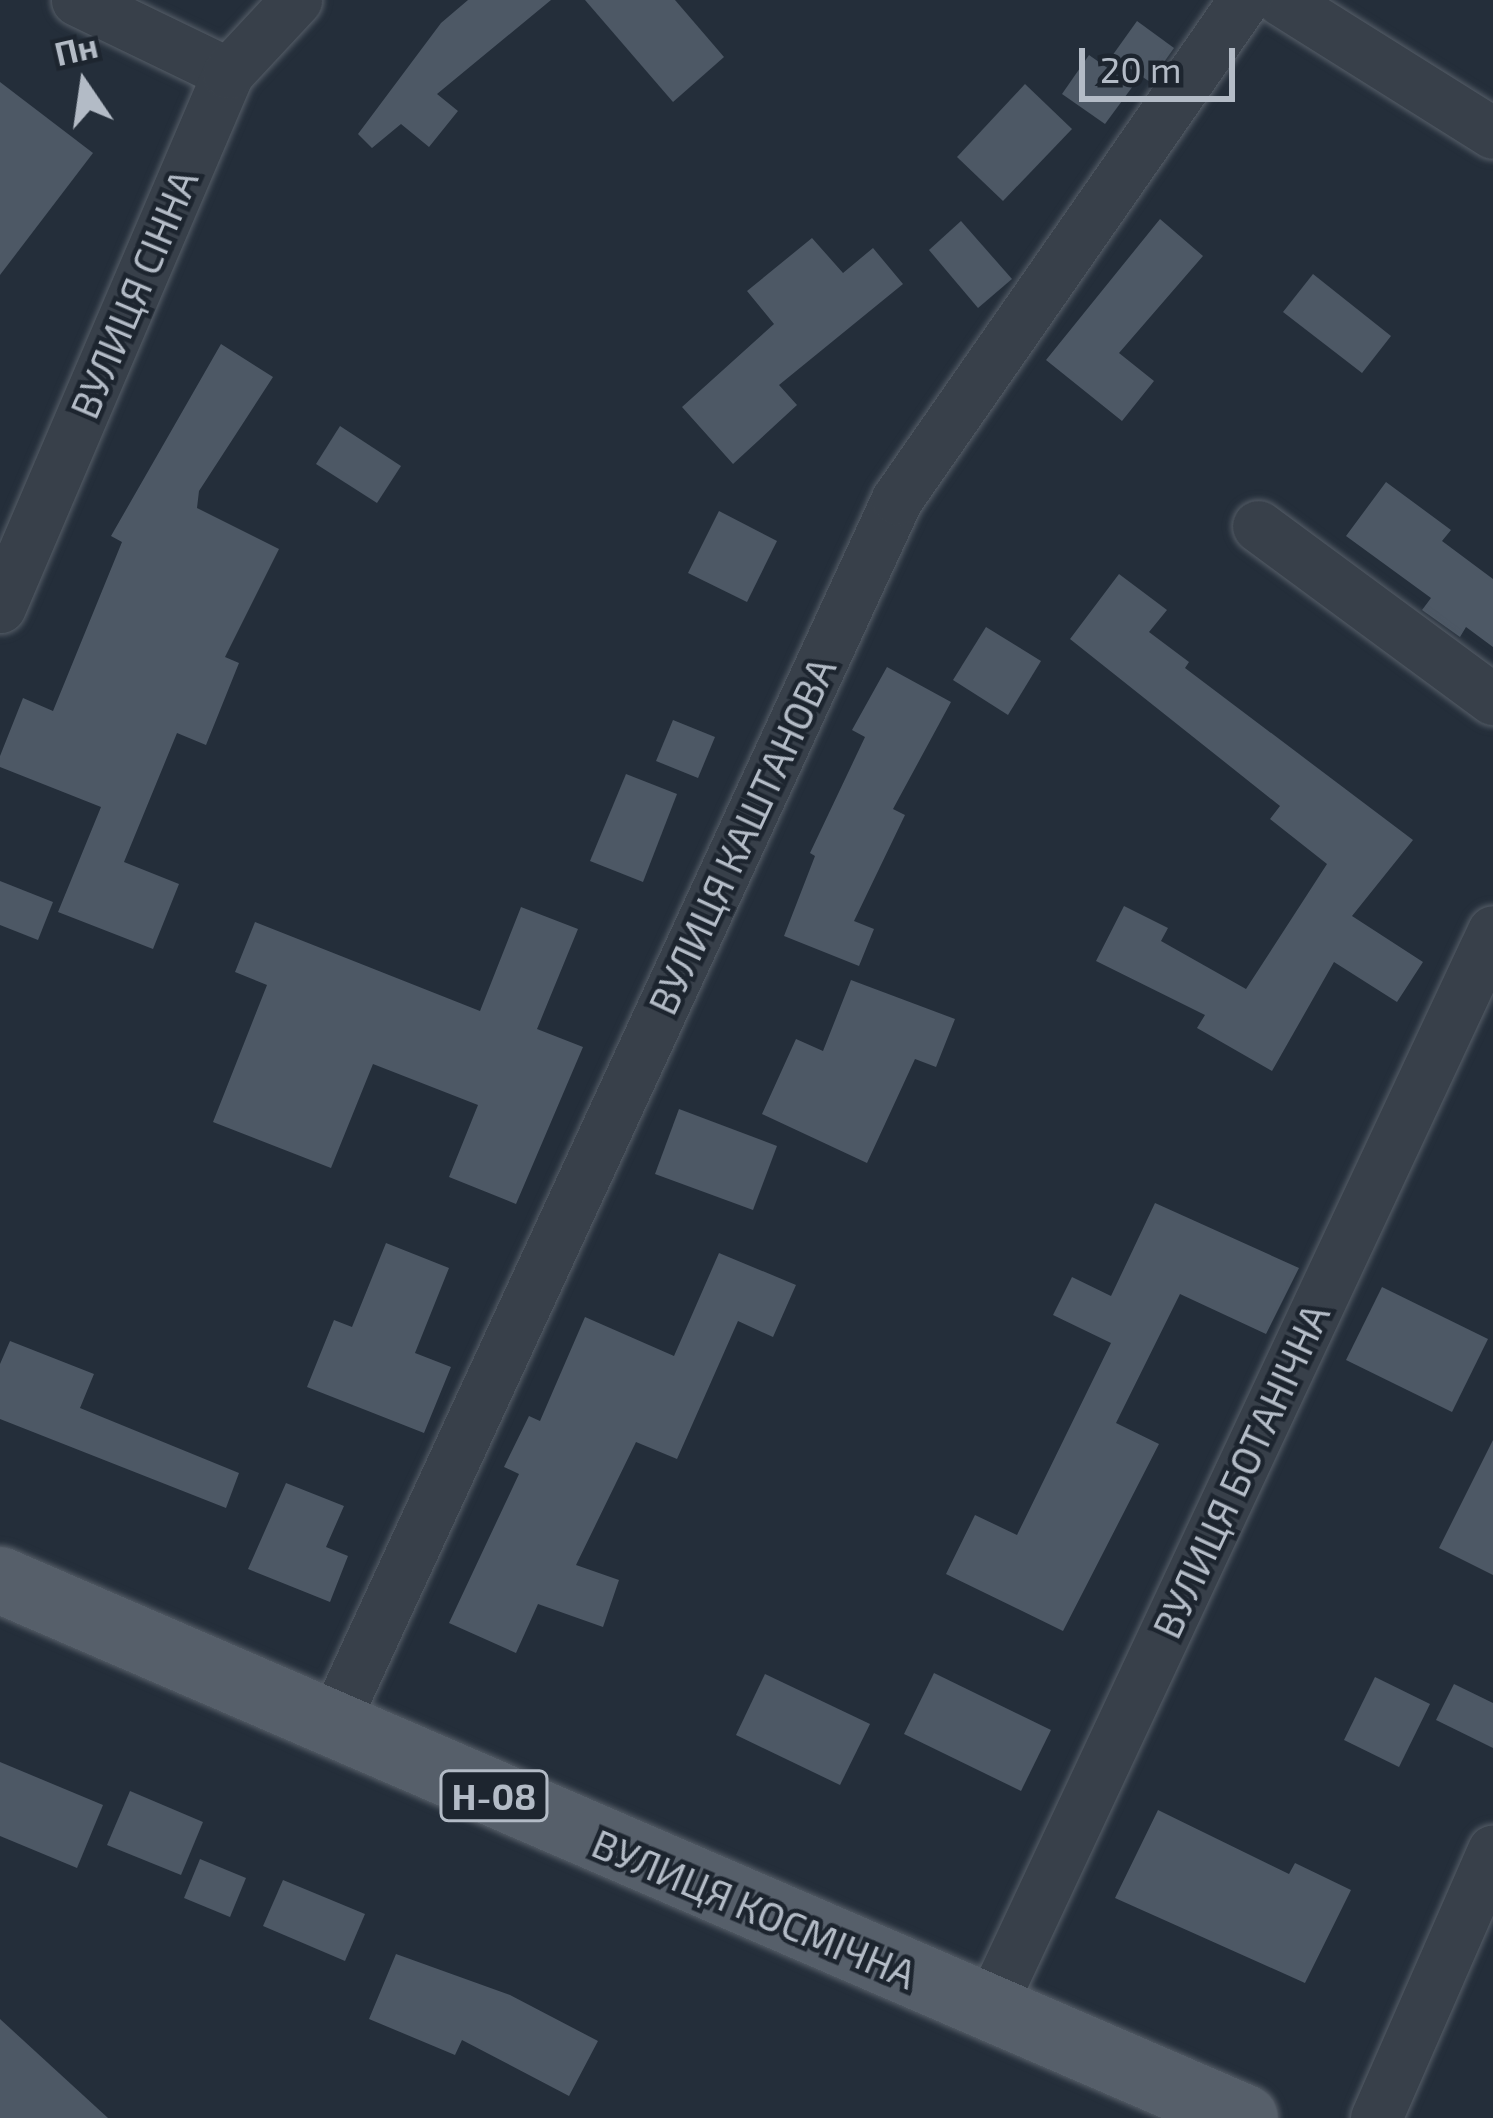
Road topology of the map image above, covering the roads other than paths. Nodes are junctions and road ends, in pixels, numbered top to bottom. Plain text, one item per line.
1 (76, 0) edge
2 (296, 0) edge
3 (1244, 0) edge
4 (1281, 0) edge
5 (228, 73) junction
6 (1493, 133) edge
7 (1258, 526) dead end
8 (0, 607) edge
9 (1493, 699) edge
10 (1493, 931) edge
11 (0, 1580) edge
12 (332, 1725) junction
13 (1493, 1850) edge
14 (988, 2011) junction
15 (1179, 2105) edge
16 (1245, 2118) edge
17 (1376, 2118) edge

1 - 5 street
2 - 5 street, ВУЛИЦЯ СІННА
3 - 12 street, ВУЛИЦЯ КАШТАНОВА
4 - 6 street
5 - 8 street, ВУЛИЦЯ СІННА
7 - 9 street
10 - 14 street, ВУЛИЦЯ БОТАНІЧНА
11 - 12 main road, ВУЛИЦЯ КОСМІЧНА / Н-08
12 - 14 main road, ВУЛИЦЯ КОСМІЧНА / Н-08
13 - 17 street
14 - 15 main road, ВУЛИЦЯ КОСМІЧНА / Н-08
15 - 16 main road, ВУЛИЦЯ КОСМІЧНА / Н-08

